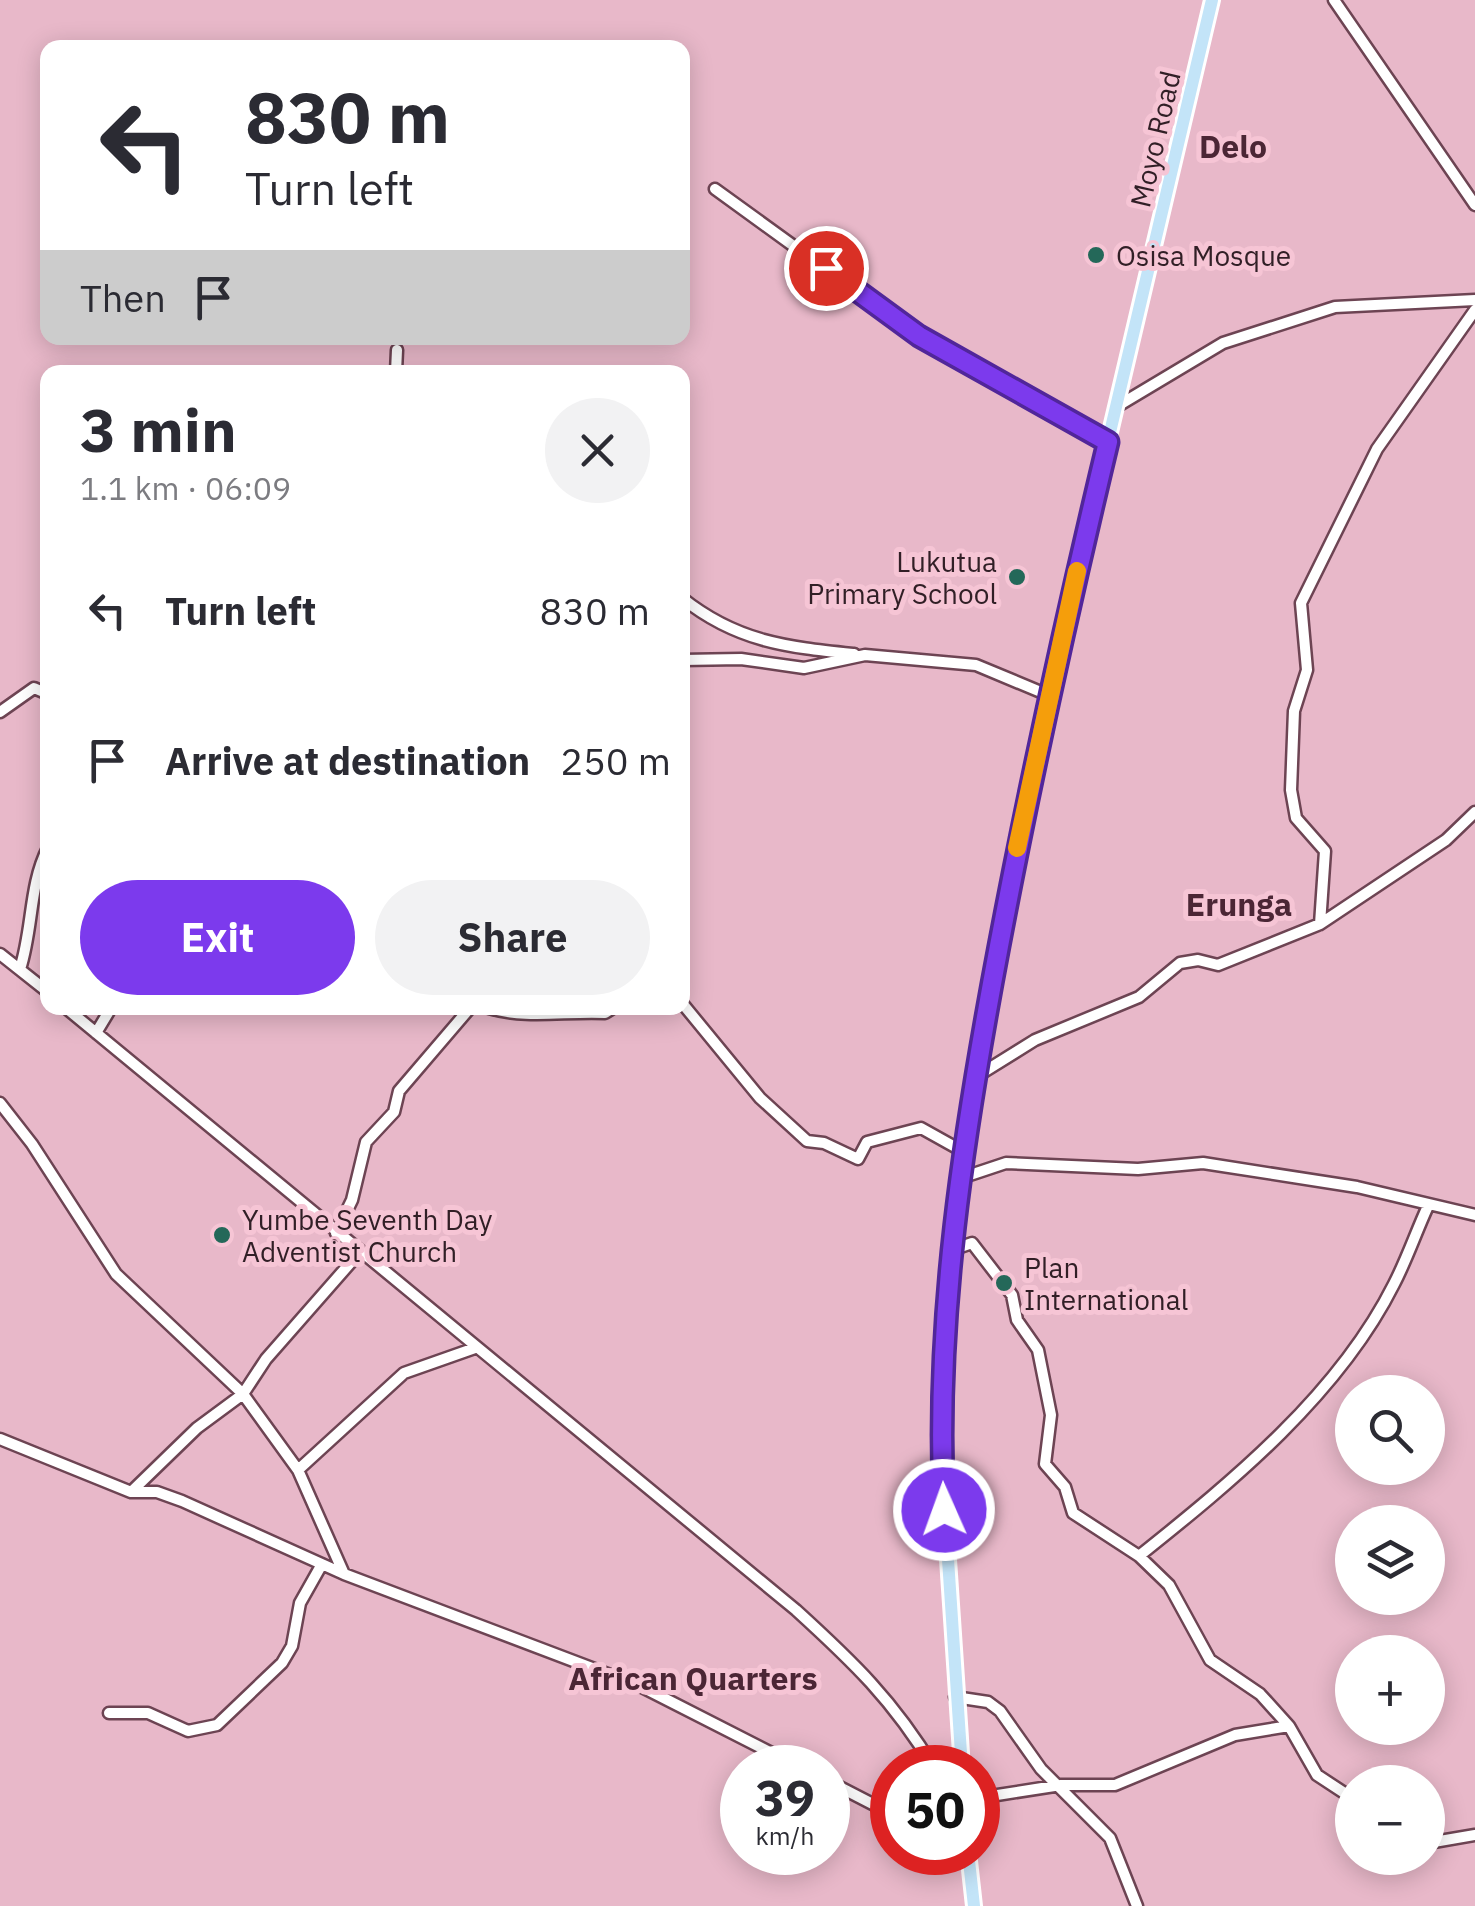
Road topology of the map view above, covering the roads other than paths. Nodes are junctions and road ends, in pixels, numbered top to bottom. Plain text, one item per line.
1 (1212, 0) edge
2 (1334, 0) edge
3 (715, 189) dead end
4 (1475, 205) edge
5 (1475, 300) edge
6 (1475, 310) edge
7 (398, 350) dead end
8 (397, 365) edge
9 (1116, 407) junction
10 (1108, 442) junction
11 (690, 604) edge
12 (866, 655) junction
13 (690, 660) edge
14 (40, 691) edge
15 (1048, 695) junction
16 (0, 712) edge
17 (1475, 812) edge
18 (40, 863) edge
19 (1320, 924) junction
20 (0, 954) edge
21 (20, 969) junction
22 (40, 985) edge
23 (690, 1013) edge
24 (74, 1015) edge
25 (108, 1015) edge
26 (464, 1015) edge
27 (96, 1034) junction
28 (974, 1078) junction
29 (0, 1103) edge
30 (964, 1152) junction
31 (960, 1178) junction
32 (1428, 1206) junction
33 (1475, 1215) edge
34 (336, 1233) junction
35 (952, 1250) junction
36 (359, 1253) junction
37 (475, 1348) junction
38 (243, 1394) junction
39 (0, 1439) edge
40 (298, 1470) junction
41 (131, 1492) junction
42 (1139, 1556) junction
43 (322, 1564) junction
44 (344, 1574) junction
45 (955, 1696) junction
46 (110, 1713) dead end
47 (1289, 1726) junction
48 (755, 1745) edge
49 (920, 1745) edge
50 (960, 1745) edge
51 (1061, 1785) junction
52 (1335, 1787) edge
53 (1000, 1795) edge
54 (1475, 1834) edge
55 (1445, 1839) edge
56 (968, 1875) edge
57 (974, 1906) edge
58 (1137, 1906) edge

1 - 9 main road, Moyo Road
2 - 4 street
3 - 10 street
5 - 9 street
6 - 19 street
7 - 8 street
9 - 10 main road, Moyo Road
10 - 15 main road, Moyo Road
11 - 12 street
12 - 13 street
12 - 15 street
14 - 16 street
15 - 28 main road, Moyo Road
17 - 19 street
18 - 21 street
19 - 28 street
20 - 21 street
21 - 22 street
23 - 30 street
24 - 27 street
25 - 27 street
26 - 34 street
27 - 34 street
28 - 30 main road, Moyo Road
29 - 38 street
30 - 31 main road, Moyo Road
31 - 32 street
31 - 35 main road, Moyo Road
32 - 33 street
32 - 42 street
34 - 36 street
35 - 42 street
35 - 45 main road, Moyo Road
36 - 37 street
36 - 38 street
37 - 40 street
37 - 49 street
38 - 40 street
38 - 41 street
39 - 41 street
40 - 44 street
41 - 43 street
42 - 47 street
43 - 44 street
43 - 46 street
44 - 48 street
45 - 50 main road, Moyo Road
45 - 51 street
47 - 51 street
47 - 52 street
51 - 53 street
51 - 58 street
54 - 55 street
56 - 57 main road

